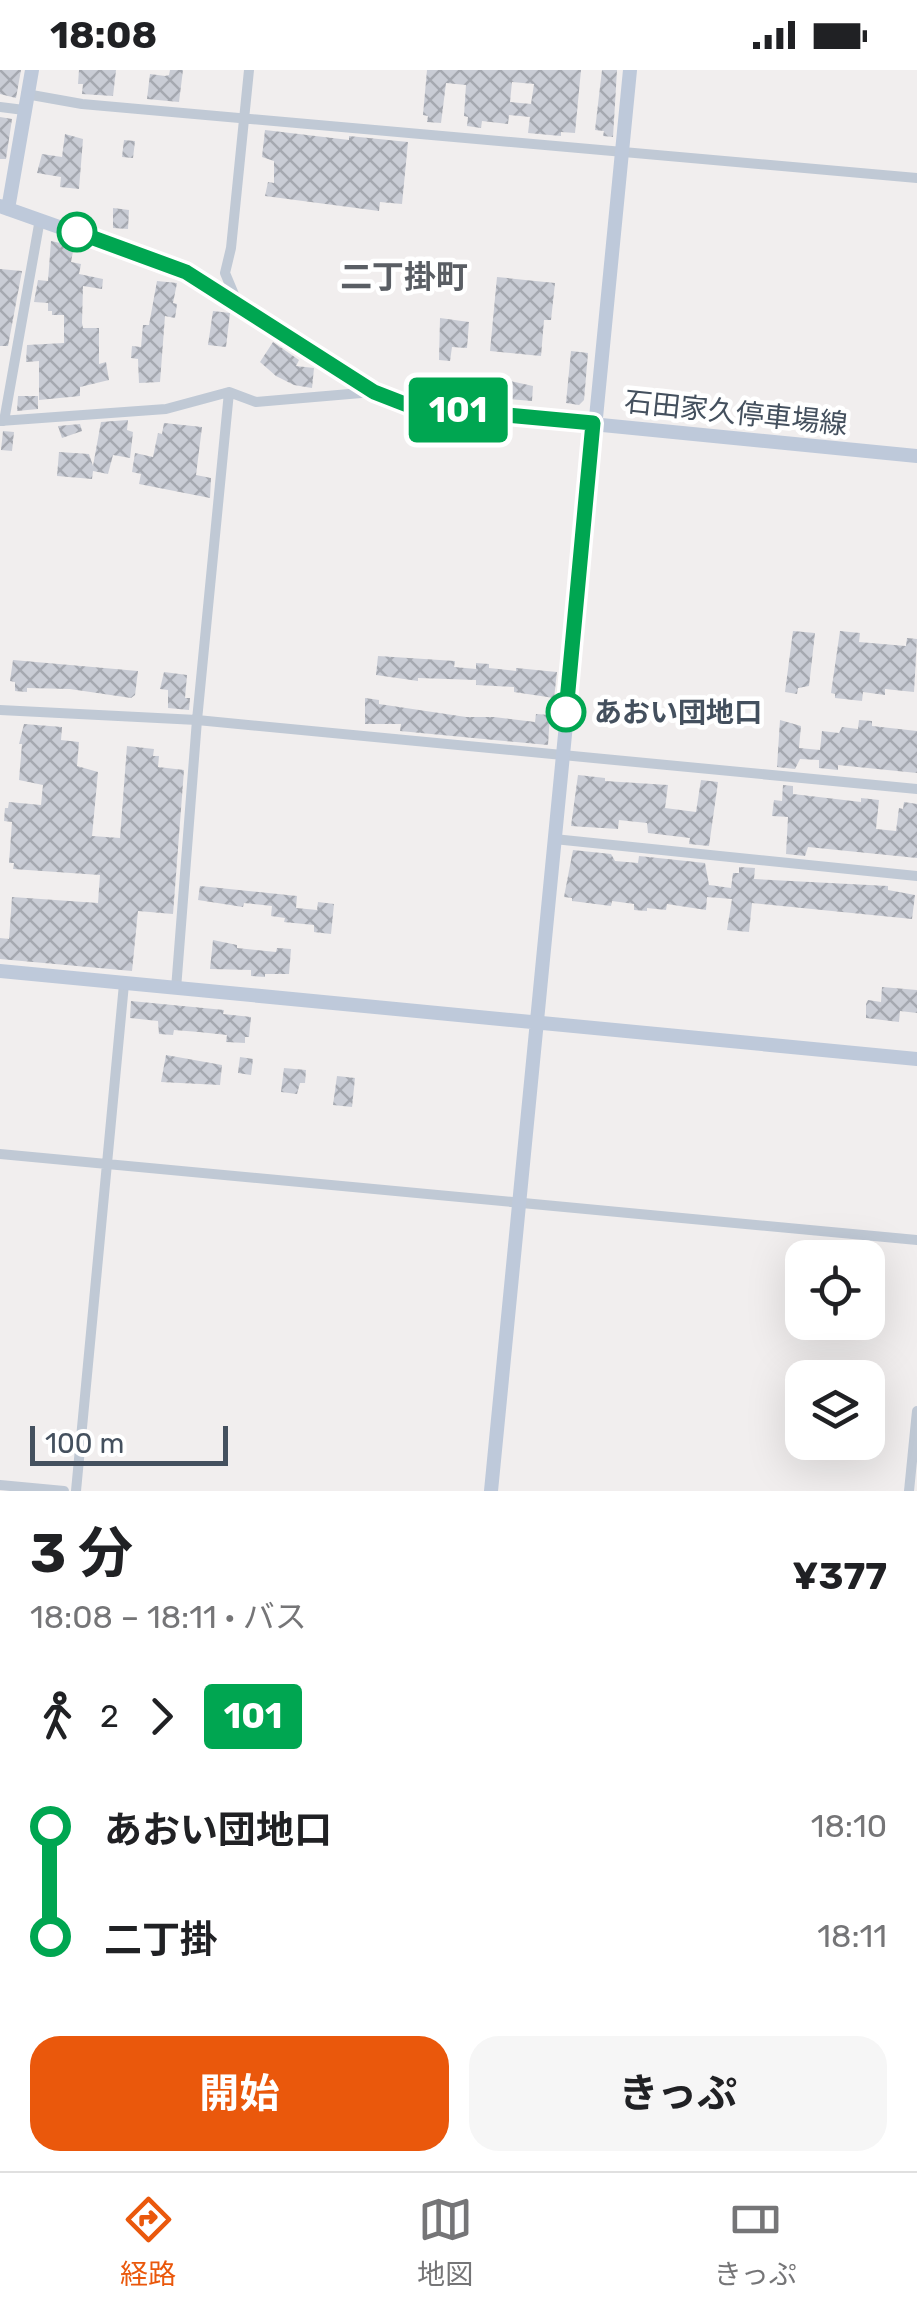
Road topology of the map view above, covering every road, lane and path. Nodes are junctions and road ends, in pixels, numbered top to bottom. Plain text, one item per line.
1 (32, 70) edge
2 (249, 70) edge
3 (630, 70) edge
4 (26, 94) junction
5 (0, 107) edge
6 (24, 110) junction
7 (244, 119) junction
8 (623, 150) junction
9 (917, 178) edge
10 (3, 210) edge
11 (40, 219) junction
12 (238, 304) junction
13 (229, 392) junction
14 (374, 392) junction
15 (2, 421) edge
16 (593, 423) junction
17 (917, 456) edge
18 (0, 710) edge
19 (197, 720) junction
20 (562, 754) junction
21 (917, 789) edge
22 (554, 839) junction
23 (917, 876) edge
24 (0, 972) edge
25 (124, 984) junction
26 (176, 989) junction
27 (534, 1024) junction
28 (917, 1059) edge
29 (0, 1154) edge
30 (106, 1162) junction
31 (518, 1201) junction
32 (917, 1240) edge
33 (917, 1411) edge
34 (0, 1485) edge
35 (64, 1491) edge
36 (76, 1491) edge
37 (491, 1491) edge
38 (909, 1491) edge

1 - 4 street
2 - 7 street
3 - 8 street
4 - 6 street
4 - 7 street
5 - 6 street
6 - 10 street
7 - 8 street
7 - 12 street
8 - 9 street
8 - 16 street
10 - 11 street, 石田家久停車場線
11 - 12 street, 石田家久停車場線
11 - 15 street
12 - 14 street, 石田家久停車場線
13 - 14 street
13 - 15 street
13 - 19 street
14 - 16 street, 石田家久停車場線
16 - 17 street, 石田家久停車場線
16 - 20 street
18 - 19 street
19 - 20 street
19 - 26 street
20 - 21 street
20 - 22 street
22 - 23 street
22 - 27 street
24 - 25 street
25 - 26 street
25 - 30 street
26 - 27 street
27 - 28 street
27 - 31 street
29 - 30 street
30 - 31 street
30 - 36 street
31 - 32 street
31 - 37 street
33 - 38 street
34 - 35 street

